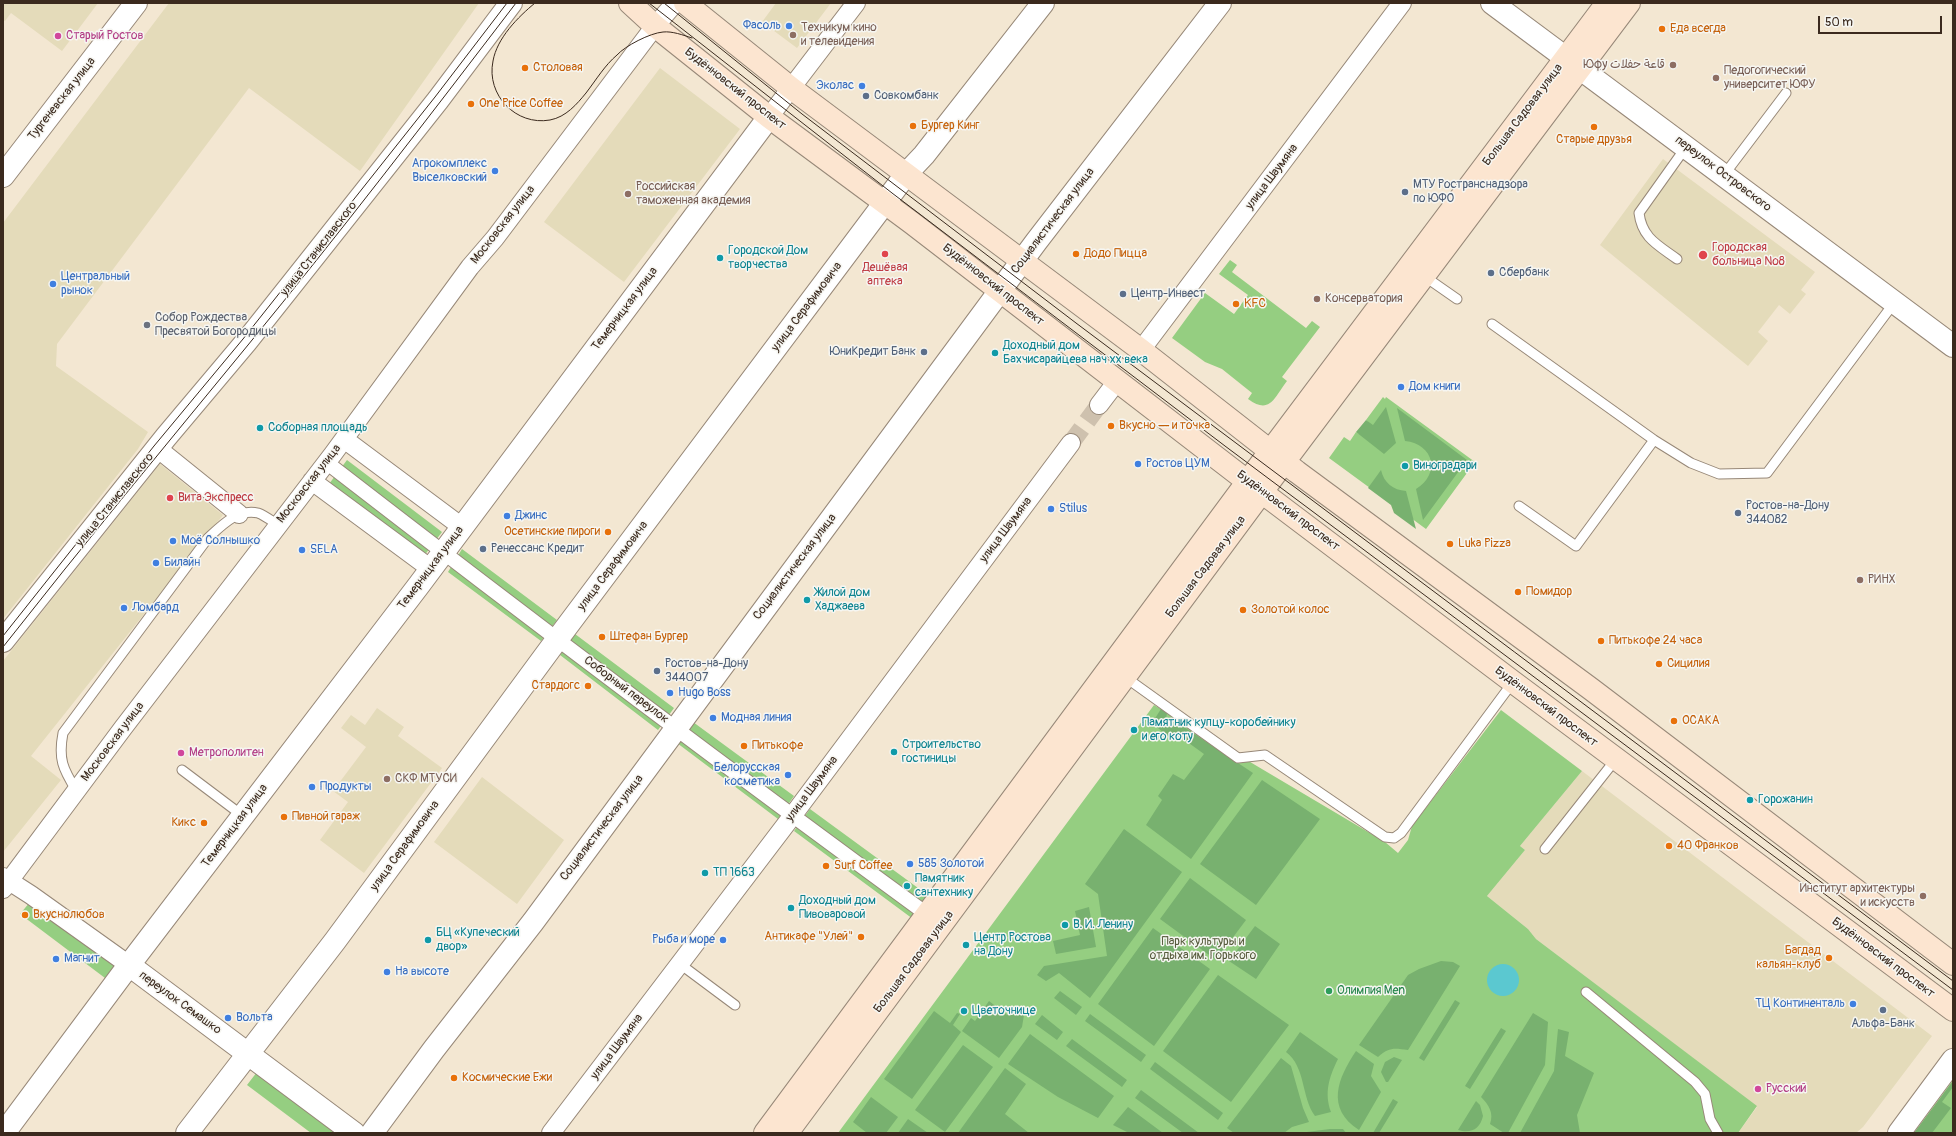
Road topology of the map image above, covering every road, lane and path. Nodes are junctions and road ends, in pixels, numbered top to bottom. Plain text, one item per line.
1 (136, 3) edge
2 (511, 3) edge
3 (630, 3) edge
4 (675, 3) edge
5 (685, 3) edge
6 (856, 3) edge
7 (1043, 3) edge
8 (1220, 3) edge
9 (1402, 3) edge
10 (1492, 3) edge
11 (1607, 3) edge
12 (1629, 3) edge
13 (655, 26) junction
14 (1573, 63) junction
15 (792, 88) junction
16 (1786, 93) dead end
17 (769, 117) junction
18 (1686, 147) junction
19 (907, 173) junction
20 (3, 176) edge
21 (1724, 176) junction
22 (885, 203) junction
23 (1677, 259) dead end
24 (1022, 262) junction
25 (1424, 276) junction
26 (1000, 291) junction
27 (1457, 299) dead end
28 (1894, 303) junction
29 (1492, 324) dead end
30 (1953, 346) edge
31 (1141, 350) junction
32 (1118, 380) junction
33 (1099, 405) tunnel mouth
34 (344, 439) junction
35 (1654, 440) junction
36 (1071, 443) tunnel mouth
37 (157, 448) junction
38 (1277, 457) junction
39 (326, 462) junction
40 (312, 481) junction
41 (1255, 487) junction
42 (1520, 506) dead end
43 (239, 514) junction
44 (278, 525) junction
45 (462, 527) junction
46 (437, 561) junction
47 (558, 638) junction
48 (3, 641) edge
49 (1125, 677) junction
50 (1514, 682) junction
51 (676, 728) junction
52 (1616, 759) junction
53 (182, 770) dead end
54 (76, 790) junction
55 (793, 815) junction
56 (243, 816) junction
57 (1545, 849) dead end
58 (5, 883) edge
59 (928, 915) junction
60 (680, 964) junction
61 (1953, 964) edge
62 (129, 965) junction
63 (1586, 992) dead end
64 (735, 1005) dead end
65 (1953, 1010) edge
66 (247, 1054) junction
67 (1953, 1060) edge
68 (4, 1133) edge
69 (187, 1133) edge
70 (354, 1133) edge
71 (372, 1133) edge
72 (552, 1133) edge
73 (765, 1133) edge
74 (786, 1133) edge
75 (1718, 1133) edge
76 (1899, 1133) edge

1 - 20 street, Тургеневская улица
2 - 37 street, улица Станиславского
3 - 13 main road, Будённовский проспект
4 - 13 street, Московская улица
5 - 15 main road
6 - 15 street, Темерницкая улица
7 - 19 street, улица Серафимовича
8 - 24 street, Социалистическая улица
9 - 31 street, улица Шаумяна
10 - 14 street, переулок Островского
11 - 14 main road, Большая Садовая улица
12 - 14 main road, Большая Садовая улица
13 - 17 main road, Будённовский проспект
13 - 34 street, Московская улица
14 - 18 street, переулок Островского
14 - 25 main road, Большая Садовая улица
14 - 38 main road, Большая Садовая улица
15 - 17 street, Темерницкая улица
15 - 19 main road
16 - 21 lane
17 - 22 main road, Будённовский проспект
17 - 45 street, Темерницкая улица
18 - 21 street, переулок Островского
18 - 23 lane
19 - 22 street, улица Серафимовича
19 - 24 main road
21 - 28 street, переулок Островского
22 - 26 main road, Будённовский проспект
22 - 47 street, улица Серафимовича
24 - 26 street, Социалистическая улица
24 - 31 main road
25 - 27 lane
25 - 38 main road, Большая Садовая улица
26 - 32 main road, Будённовский проспект
26 - 51 street, Социалистическая улица
28 - 30 street, переулок Островского
28 - 35 lane
29 - 35 lane
31 - 38 main road
32 - 33 street
32 - 41 main road, Будённовский проспект
34 - 39 street, Московская улица
34 - 45 street
35 - 42 lane
36 - 55 street, улица Шаумяна
37 - 43 street
37 - 48 street, улица Станиславского
38 - 41 main road, Большая Садовая улица
38 - 61 main road
39 - 40 street, Московская улица
39 - 46 street, Соборный переулок
40 - 44 street, Московская улица
40 - 46 street, Соборный переулок
41 - 49 main road, Большая Садовая улица
41 - 50 main road, Будённовский проспект
41 - 59 main road, Большая Садовая улица
43 - 44 lane
43 - 54 lane
44 - 54 street, Московская улица
45 - 46 street, Темерницкая улица
46 - 47 street, Соборный переулок
46 - 56 street, Темерницкая улица
47 - 51 street, Соборный переулок
47 - 66 street, улица Серафимовича
49 - 50 lane
49 - 74 main road, Большая Садовая улица
50 - 52 main road, Будённовский проспект
51 - 55 street, Соборный переулок
51 - 71 street, Социалистическая улица
52 - 57 lane
52 - 65 main road, Будённовский проспект
53 - 56 lane
54 - 58 street, Московская улица
55 - 59 street, Соборный переулок
55 - 60 street, улица Шаумяна
56 - 62 street, Темерницкая улица
58 - 62 street, переулок Семашко
59 - 73 main road, Большая Садовая улица
60 - 64 lane
60 - 72 street, улица Шаумяна
62 - 66 street, переулок Семашко
62 - 68 street, Темерницкая улица
63 - 75 lane
66 - 69 street, улица Серафимовича
66 - 70 street, переулок Семашко
67 - 76 street

